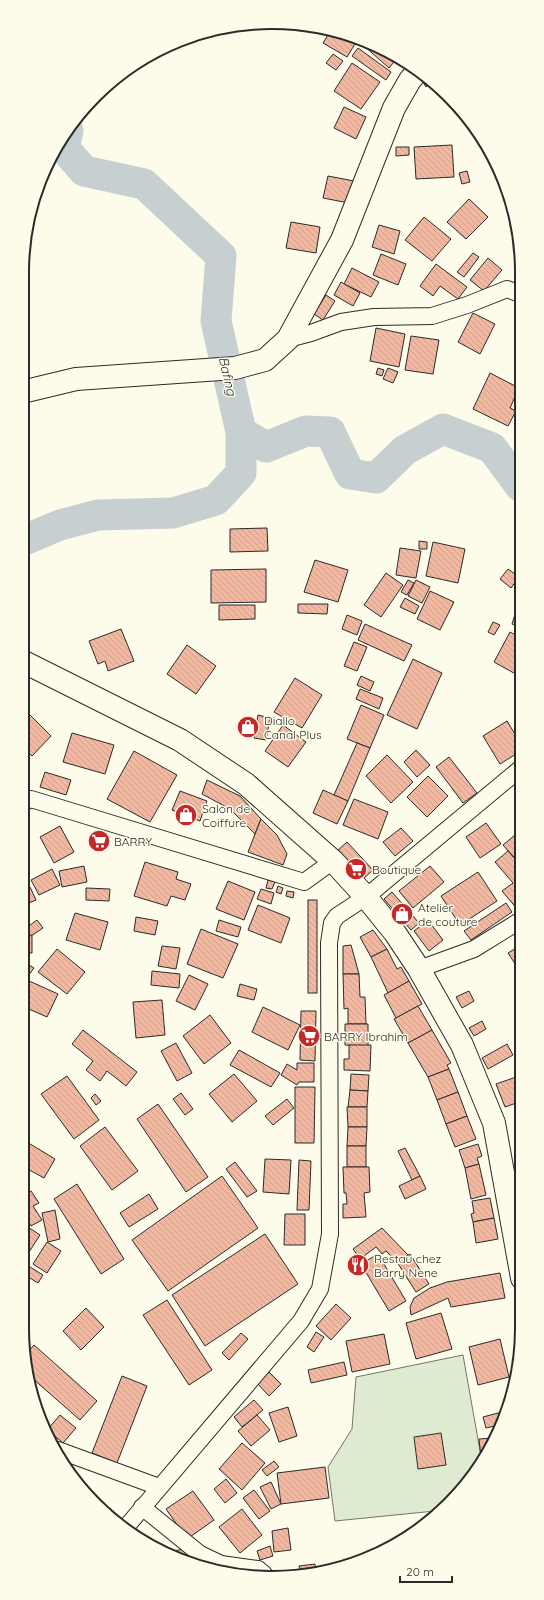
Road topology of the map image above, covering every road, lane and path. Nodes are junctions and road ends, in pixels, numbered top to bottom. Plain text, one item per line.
1 (414, 75) edge
2 (515, 292) edge
3 (288, 339) junction
4 (29, 390) edge
5 (29, 664) edge
6 (515, 773) edge
7 (29, 801) edge
8 (333, 861) junction
9 (366, 897) junction
10 (515, 924) edge
11 (419, 969) junction
12 (515, 1240) edge
13 (63, 1452) edge
14 (159, 1487) junction
15 (142, 1507) junction
16 (128, 1524) edge
17 (259, 1570) edge

1 - 3 main road
2 - 3 street
3 - 4 main road
5 - 8 main road
6 - 9 street
7 - 8 street
8 - 9 main road
9 - 11 main road
9 - 14 street
10 - 11 street
11 - 12 main road
13 - 14 street
14 - 15 street
15 - 16 street
15 - 17 street

